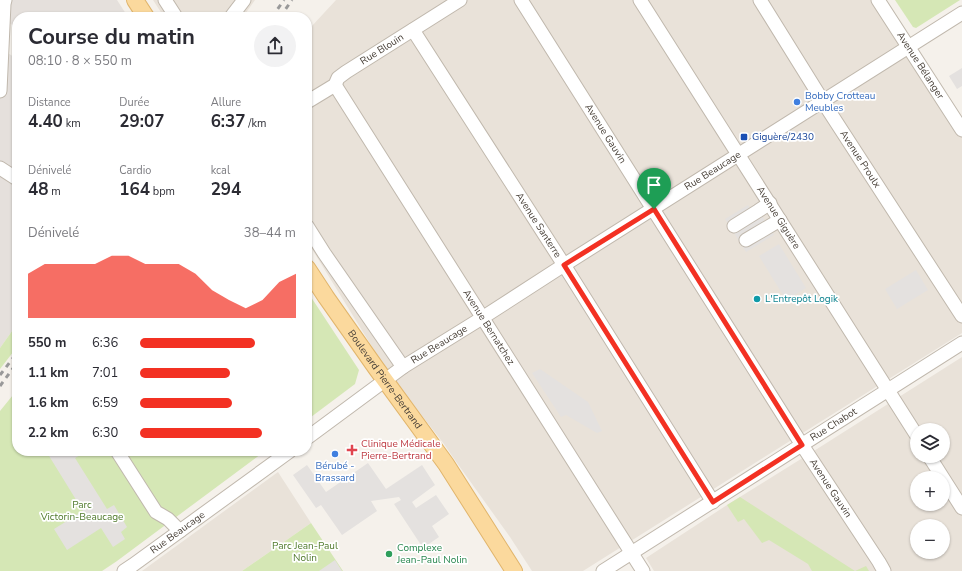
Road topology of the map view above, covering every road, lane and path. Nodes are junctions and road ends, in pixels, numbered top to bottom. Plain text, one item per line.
1 (135, 0) edge
2 (165, 0) edge
3 (244, 0) edge
4 (460, 0) edge
5 (521, 0) edge
6 (640, 0) edge
7 (760, 0) edge
8 (878, 0) edge
9 (3, 3) edge
10 (143, 12) edge
11 (173, 12) edge
12 (235, 12) edge
13 (962, 13) edge
14 (414, 30) junction
15 (909, 47) junction
16 (335, 85) junction
17 (0, 91) edge
18 (312, 99) edge
19 (823, 101) junction
20 (962, 130) edge
21 (739, 155) junction
22 (0, 168) edge
23 (12, 176) edge
24 (770, 203) junction
25 (654, 209) junction
26 (780, 220) junction
27 (734, 226) dead end
28 (312, 234) edge
29 (746, 240) dead end
30 (564, 265) junction
31 (312, 276) edge
32 (962, 316) edge
33 (482, 318) junction
34 (962, 343) edge
35 (403, 367) junction
36 (385, 380) junction
37 (888, 390) junction
38 (910, 425) edge
39 (312, 434) edge
40 (802, 445) junction
41 (120, 456) edge
42 (283, 456) edge
43 (934, 463) edge
44 (713, 502) junction
45 (962, 508) edge
46 (180, 531) junction
47 (632, 553) junction
48 (131, 569) edge
49 (514, 571) edge
50 (604, 571) edge
51 (643, 571) edge
52 (884, 571) edge

1 - 10 main road
2 - 11 street
3 - 12 street
4 - 14 street, Rue Blouin
5 - 25 street, Avenue Gauvin
6 - 21 street, Avenue Giguère
7 - 19 street, Avenue Proulx
8 - 15 street, Avenue Bélanger
9 - 17 street
13 - 15 street, Rue Beaucage
14 - 16 street, Rue Blouin
14 - 30 street, Avenue Santerre
15 - 19 street, Rue Beaucage
15 - 20 street, Avenue Bélanger
16 - 18 street, Rue Blouin
16 - 33 street, Avenue Bernatchez
19 - 21 street, Rue Beaucage
19 - 32 street, Avenue Proulx
21 - 24 street, Avenue Giguère
21 - 25 street, Rue Beaucage
22 - 23 street
24 - 26 street, Avenue Giguère
24 - 27 street
25 - 30 street, Rue Beaucage
25 - 40 street, Avenue Gauvin
26 - 29 street
26 - 37 street, Avenue Giguère
28 - 35 street
30 - 33 street, Rue Beaucage
30 - 44 street, Avenue Santerre
31 - 36 main road, Boulevard Pierre-Bertrand
33 - 35 street, Rue Beaucage
33 - 47 street, Avenue Bernatchez
34 - 37 street, Rue Chabot
35 - 36 street, Rue Beaucage
36 - 39 street, Rue Beaucage
36 - 49 main road, Boulevard Pierre-Bertrand
37 - 38 street, Avenue Giguère
37 - 40 street, Rue Chabot
40 - 44 street, Rue Chabot
40 - 52 street, Avenue Gauvin
41 - 46 street
42 - 46 street, Rue Beaucage
43 - 45 street
44 - 47 street, Rue Chabot
46 - 48 street, Rue Beaucage
47 - 50 street, Rue Chabot
47 - 51 street, Avenue Bernatchez

